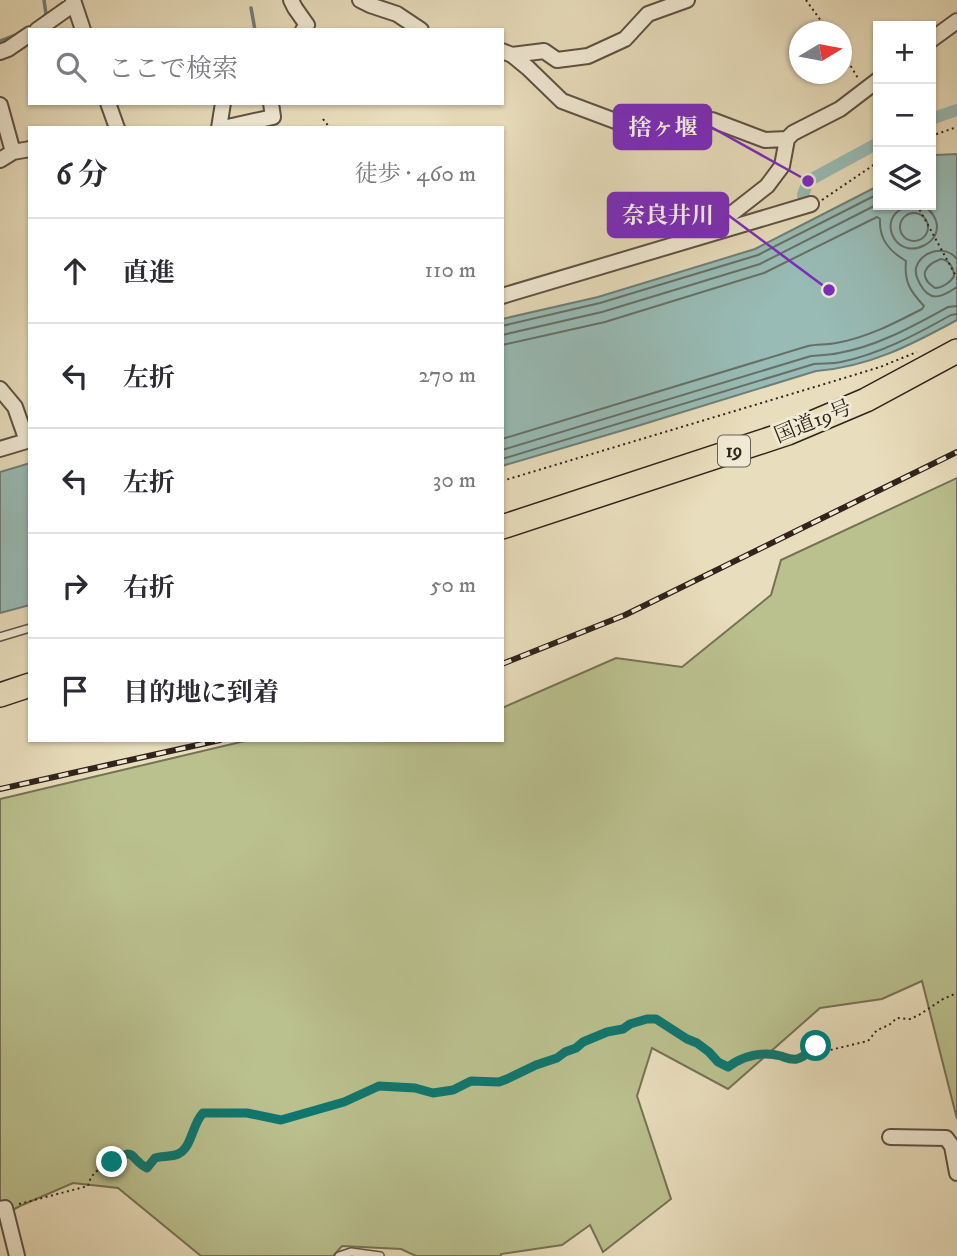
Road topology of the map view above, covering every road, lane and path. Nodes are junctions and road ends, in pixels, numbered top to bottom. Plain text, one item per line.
1 (291, 0) edge
2 (360, 0) edge
3 (687, 0) edge
4 (806, 0) edge
5 (73, 2) edge
6 (957, 20) edge
7 (821, 21) edge
8 (40, 28) edge
9 (82, 28) edge
10 (307, 28) edge
11 (418, 28) edge
12 (28, 35) edge
13 (936, 36) edge
14 (0, 52) edge
15 (507, 53) edge
16 (852, 68) edge
17 (873, 84) edge
18 (866, 90) junction
19 (0, 104) edge
20 (109, 105) edge
21 (223, 105) edge
22 (271, 105) edge
23 (323, 119) dead end
24 (116, 126) edge
25 (221, 126) edge
26 (230, 126) edge
27 (328, 126) edge
28 (957, 127) edge
29 (936, 134) edge
30 (787, 139) junction
31 (28, 150) edge
32 (6, 156) edge
33 (873, 165) edge
34 (811, 204) joint
35 (921, 210) edge
36 (706, 234) junction
37 (957, 278) edge
38 (504, 295) edge
39 (924, 349) dead end
40 (957, 351) edge
41 (0, 389) edge
42 (28, 440) edge
43 (0, 449) edge
44 (504, 480) edge
45 (504, 526) edge
46 (28, 629) edge
47 (0, 637) edge
48 (28, 686) edge
49 (0, 695) edge
50 (957, 993) edge
51 (890, 1137) dead end
52 (957, 1173) edge
53 (2, 1209) edge
54 (17, 1256) edge
55 (339, 1256) edge
56 (380, 1256) edge

1 - 10 street
2 - 11 street
3 - 15 street
4 - 7 path
5 - 8 street
5 - 9 street
6 - 13 street
12 - 14 street
15 - 30 street
16 - 18 path
17 - 18 street
18 - 30 street
19 - 32 street
20 - 24 street
21 - 25 street
22 - 26 street
23 - 27 path
28 - 29 path
30 - 36 street
31 - 32 street
33 - 34 path
34 - 36 street
35 - 37 path
36 - 38 street
39 - 44 path
40 - 45 highway, 国道19号 / 19
41 - 42 street
42 - 43 street
46 - 47 lane
48 - 49 highway
50 - 53 path
51 - 52 street
53 - 54 street
55 - 56 lane

